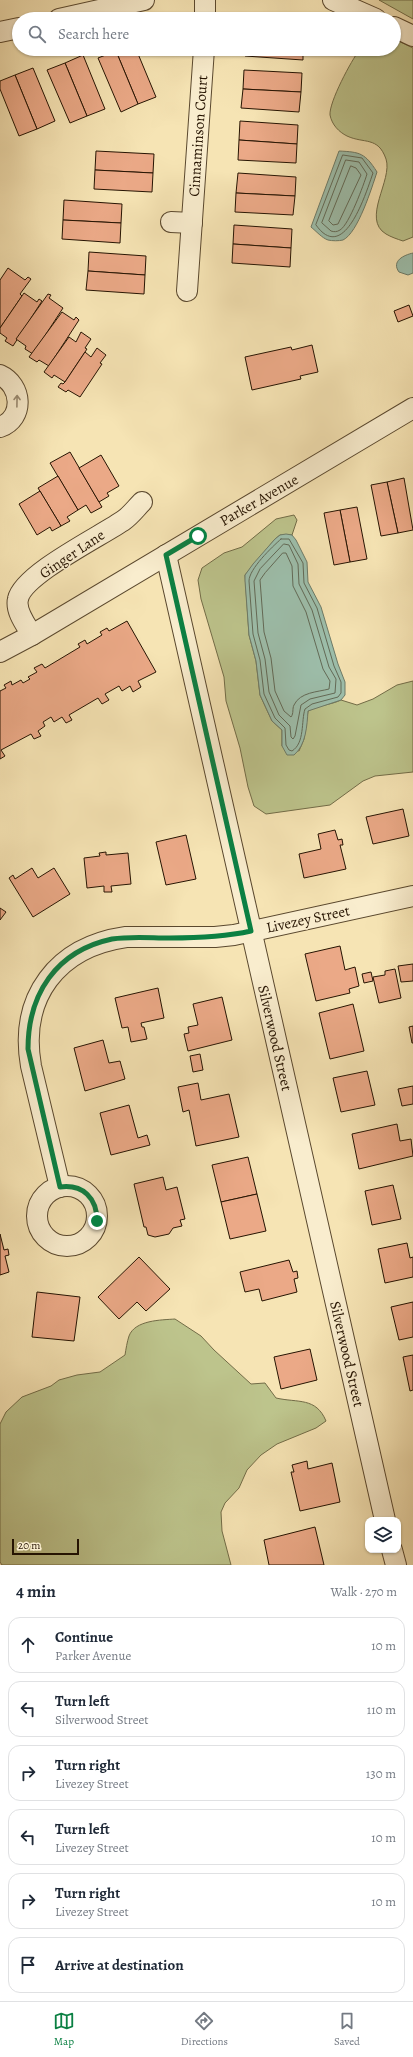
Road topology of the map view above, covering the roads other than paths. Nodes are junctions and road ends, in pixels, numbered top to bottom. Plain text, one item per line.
1 (144, 0) edge
2 (205, 0) edge
3 (333, 0) edge
4 (90, 12) edge
5 (205, 12) edge
6 (360, 12) edge
7 (12, 29) edge
8 (401, 30) edge
9 (0, 32) edge
10 (413, 36) edge
11 (204, 56) edge
12 (171, 222) dead end
13 (192, 224) junction
14 (187, 291) dead end
15 (0, 375) edge
16 (413, 408) edge
17 (0, 427) edge
18 (142, 502) dead end
19 (166, 555) junction
20 (32, 635) junction
21 (0, 652) edge
22 (413, 896) edge
23 (251, 931) junction
24 (60, 1187) dead end
25 (384, 1517) edge
26 (393, 1553) edge
27 (396, 1565) edge

1 - 4 street
2 - 5 street
3 - 6 street
7 - 9 street
8 - 10 street
11 - 13 street, Cinnaminson Court
12 - 13 street
13 - 14 street, Cinnaminson Court
17 -> 15 street
16 - 19 street, Parker Avenue
18 - 20 street, Ginger Lane
19 - 20 street, Parker Avenue
19 - 23 street, Silverwood Street
20 - 21 street, Parker Avenue
22 - 23 street, Livezey Street
23 - 24 street, Livezey Street
23 - 25 street, Silverwood Street
26 - 27 street

